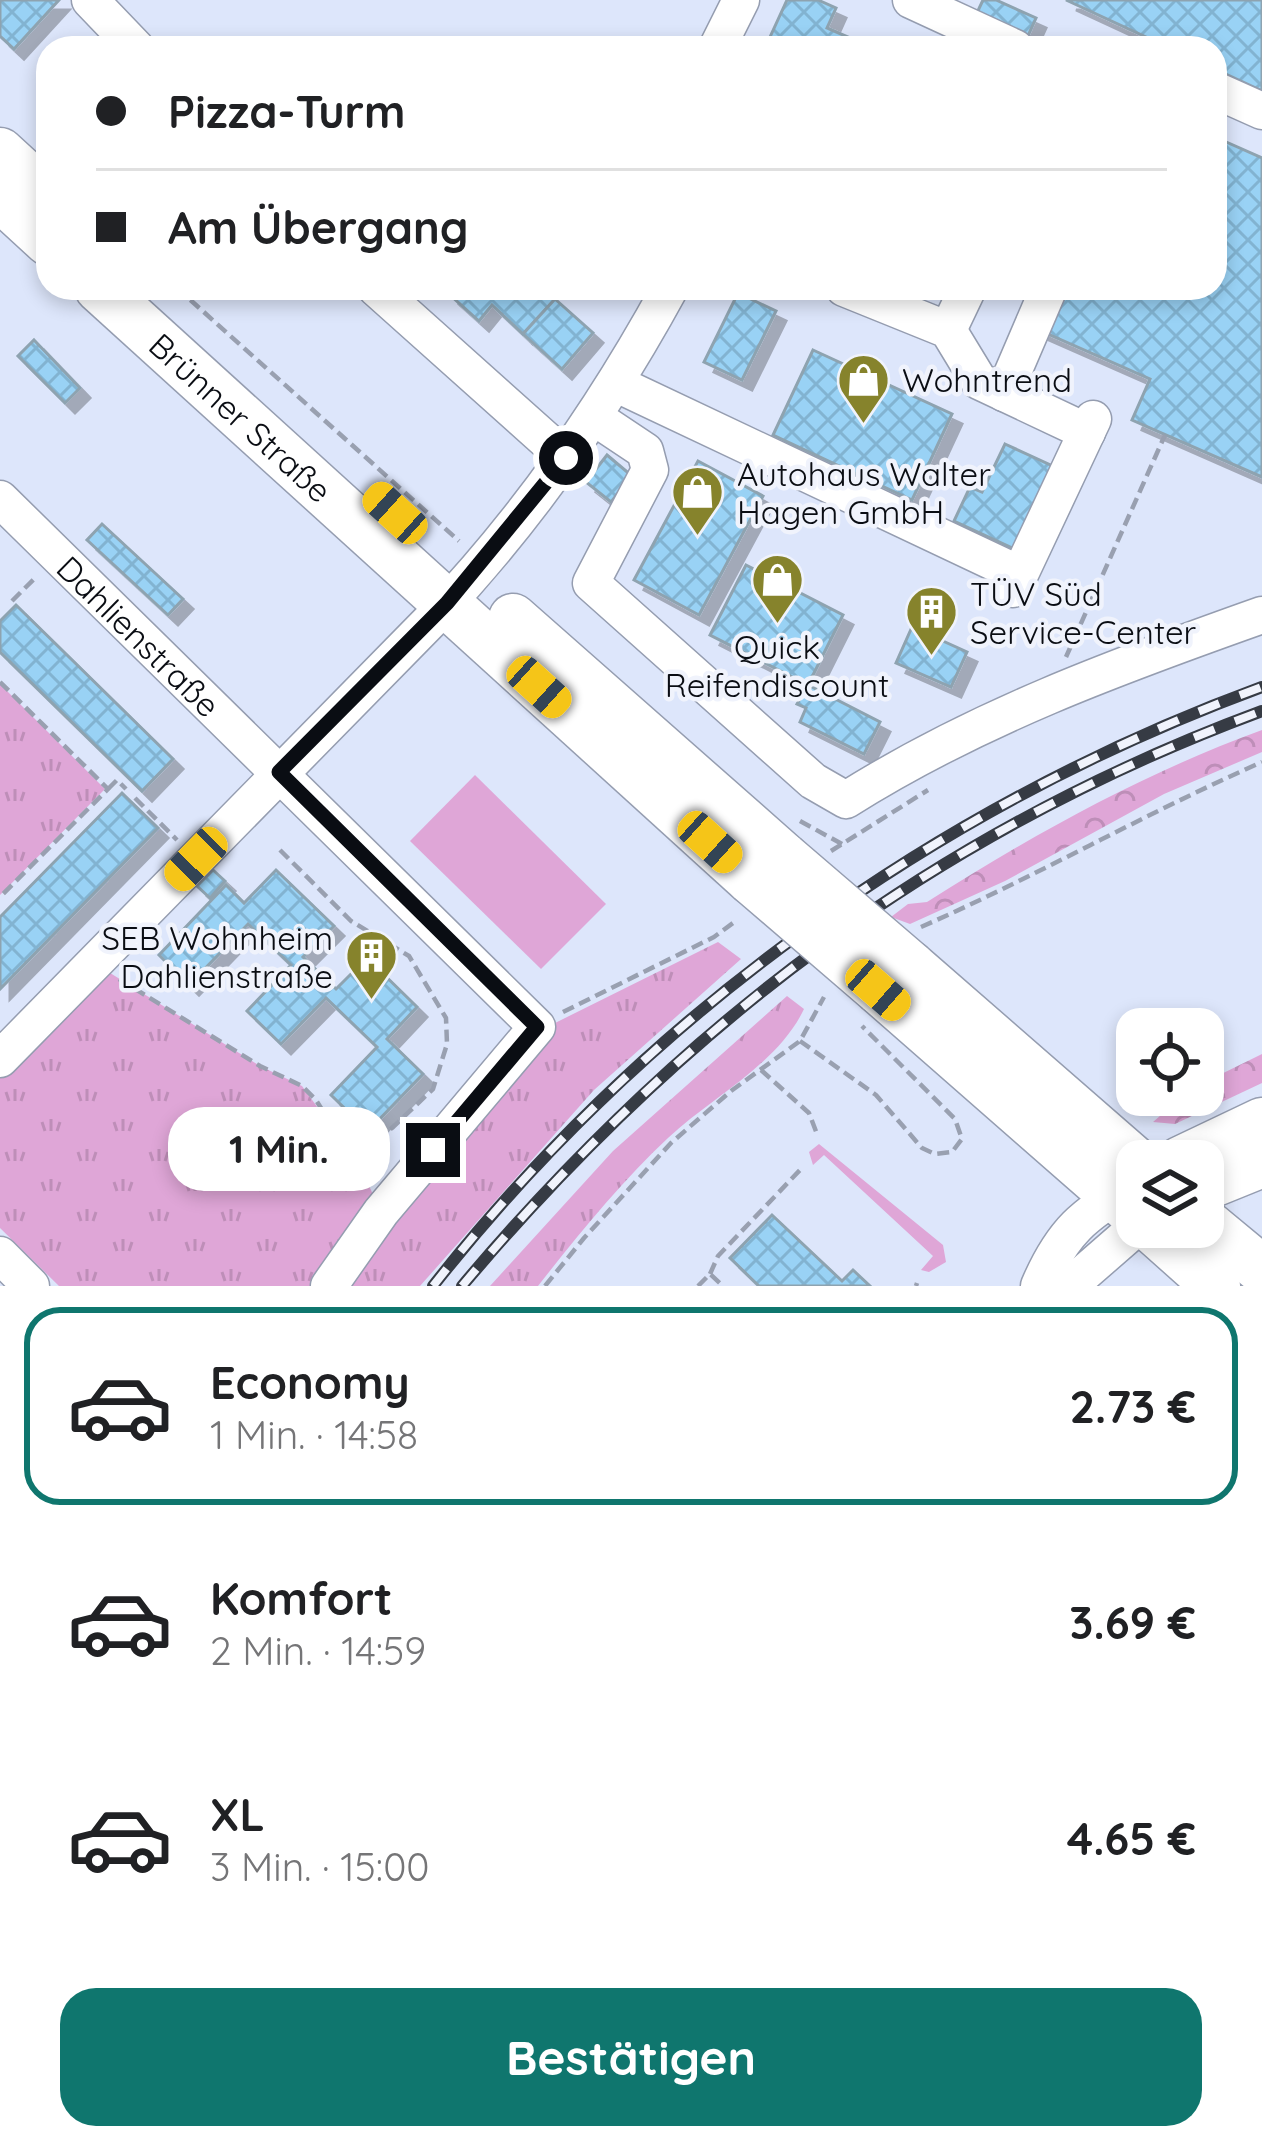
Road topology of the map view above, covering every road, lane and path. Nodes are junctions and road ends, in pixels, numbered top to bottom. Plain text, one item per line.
1 (89, 0) edge
2 (911, 0) edge
3 (732, 4) edge
4 (124, 36) edge
5 (721, 36) edge
6 (989, 36) edge
7 (1227, 95) edge
8 (1262, 111) edge
9 (0, 152) edge
10 (36, 185) edge
11 (0, 197) edge
12 (36, 230) edge
13 (114, 300) edge
14 (161, 300) edge
15 (189, 300) edge
16 (389, 300) edge
17 (663, 300) edge
18 (874, 300) edge
19 (962, 300) edge
20 (1044, 300) edge
21 (948, 330) junction
22 (617, 384) junction
23 (1004, 393) junction
24 (669, 409) junction
25 (593, 417) junction
26 (1165, 434) dead end
27 (645, 452) junction
28 (566, 458) junction
29 (0, 500) edge
30 (460, 575) junction
31 (1262, 615) edge
32 (0, 682) edge
33 (1066, 688) junction
34 (1262, 763) edge
35 (279, 772) junction
36 (930, 788) dead end
37 (108, 789) junction
38 (126, 789) dead end
39 (135, 798) dead end
40 (842, 844) junction
41 (280, 850) dead end
42 (196, 859) junction
43 (776, 866) junction
44 (0, 897) edge
45 (94, 963) junction
46 (892, 977) junction
47 (824, 997) dead end
48 (537, 1027) junction
49 (800, 1041) junction
50 (0, 1059) edge
51 (760, 1070) junction
52 (1262, 1122) edge
53 (818, 1134) dead end
54 (1224, 1147) edge
55 (353, 1155) junction
56 (1224, 1163) edge
57 (1262, 1163) edge
58 (800, 1170) dead end
59 (1116, 1184) edge
60 (1116, 1208) edge
61 (381, 1212) junction
62 (1196, 1250) edge
63 (0, 1255) edge
64 (1262, 1270) edge
65 (710, 1274) junction
66 (31, 1286) edge
67 (329, 1286) edge
68 (545, 1286) edge
69 (698, 1286) edge
70 (723, 1286) edge
71 (1043, 1286) edge

1 - 4 street
2 - 6 street
3 - 5 street
7 - 8 street
9 - 10 main road
11 - 12 main road
13 - 30 main road, Brünner Straße
14 - 30 main road, Brünner Straße
15 - 30 path
16 - 28 street
17 - 22 street
18 - 21 street
19 - 21 street
20 - 23 street
21 - 23 street
22 - 24 street
22 - 25 street
23 - 24 street
24 - 27 street
25 - 27 street
25 - 28 street
26 - 33 path
27 - 33 street
28 - 30 street
29 - 35 street, Dahlienstraße
30 - 35 street
30 - 43 main road, Brünner Straße
31 - 33 street
32 - 37 path
34 - 46 path
35 - 42 street
35 - 48 street, Dahlienstraße
36 - 40 path
37 - 38 path
37 - 44 path
39 - 42 path
40 - 43 path
40 - 43 path
41 - 55 path
42 - 45 street
43 - 46 main road, Brünner Straße, bridge
43 - 48 path
45 - 50 street
45 - 55 path
46 - 49 path
46 - 59 main road, Brünner Straße
47 - 49 path
48 - 61 street
49 - 51 path
51 - 53 path
51 - 68 path
52 - 54 main road
55 - 61 path
56 - 57 main road
58 - 65 path
60 - 71 street
61 - 67 street
62 - 64 main road, Brünner Straße
63 - 66 street
65 - 69 path
65 - 70 path

